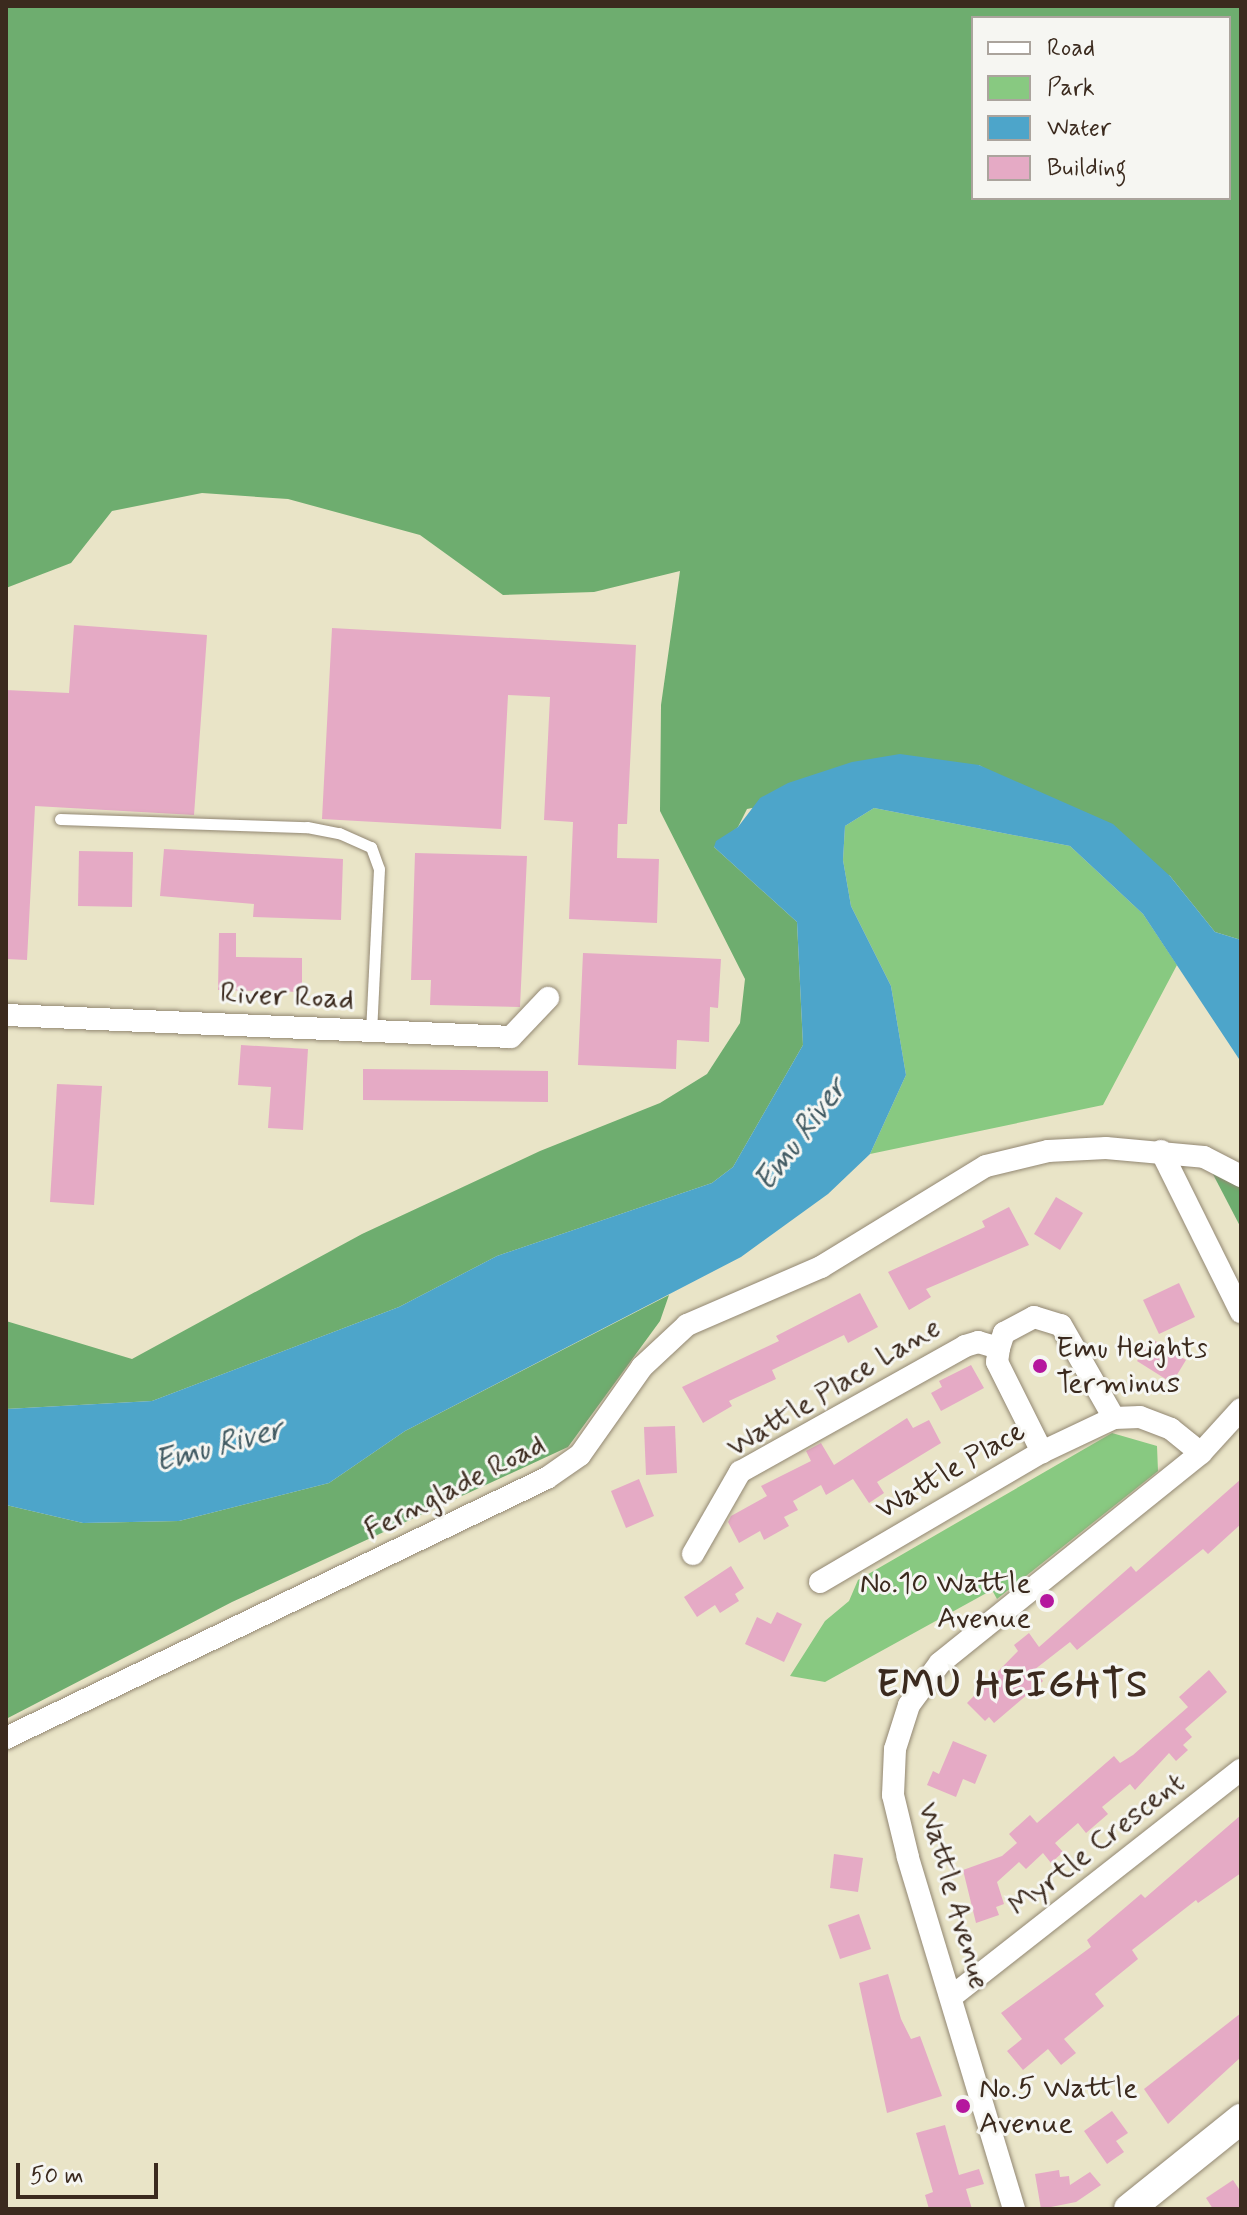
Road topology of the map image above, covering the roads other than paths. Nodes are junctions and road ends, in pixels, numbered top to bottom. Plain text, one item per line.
1 (60, 819) dead end
2 (548, 998) dead end
3 (6, 1015) edge
4 (371, 1031) junction
5 (1161, 1151) junction
6 (1241, 1176) edge
7 (1241, 1312) edge
8 (999, 1348) junction
9 (1241, 1409) edge
10 (1114, 1418) junction
11 (1042, 1452) junction
12 (1201, 1453) junction
13 (693, 1554) dead end
14 (820, 1582) dead end
15 (6, 1738) edge
16 (1241, 1770) edge
17 (951, 1997) junction
18 (1241, 2119) edge
19 (1014, 2209) edge
20 (1129, 2209) edge

1 - 4 lane
2 - 4 street, River Road
3 - 4 street, River Road
5 - 6 street, Fernglade Road
5 - 7 street
5 - 15 street, Fernglade Road
8 - 10 street
8 - 11 street
8 - 13 street, Wattle Place Lane
9 - 12 street, Wattle Avenue
10 - 11 street, Wattle Place
10 - 12 street
11 - 14 street, Wattle Place
12 - 17 street, Wattle Avenue
16 - 17 street, Myrtle Crescent
17 - 19 street, Wattle Avenue
18 - 20 main road

